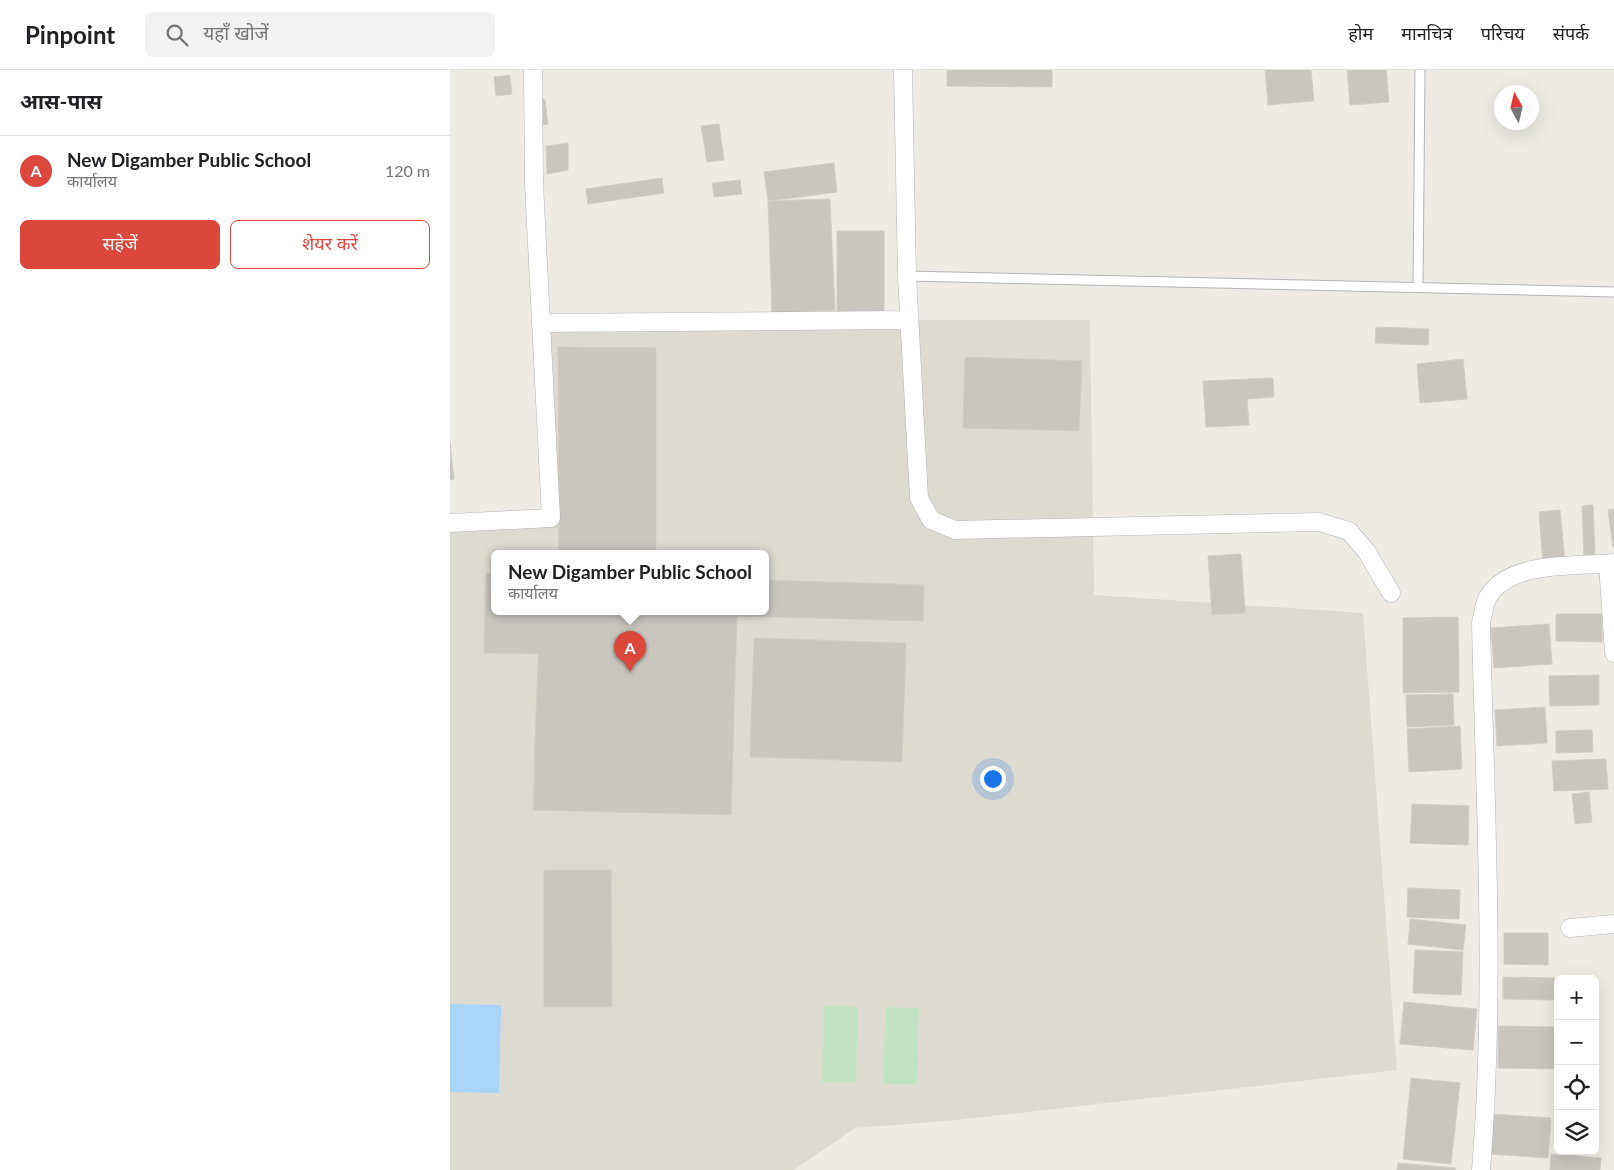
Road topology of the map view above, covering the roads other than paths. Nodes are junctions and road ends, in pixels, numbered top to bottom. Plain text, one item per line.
1 (533, 70) edge
2 (904, 70) edge
3 (1420, 70) edge
4 (906, 276) junction
5 (1418, 288) junction
6 (1614, 292) edge
7 (908, 320) junction
8 (542, 323) junction
9 (450, 523) edge
10 (1611, 564) edge
11 (1391, 593) dead end
12 (1614, 653) edge
13 (1614, 924) edge
14 (1570, 928) dead end
15 (1481, 1170) edge

1 - 8 street
2 - 4 street
3 - 5 lane
4 - 5 lane
4 - 7 street
5 - 6 lane
7 - 8 street
7 - 11 street
8 - 9 street
10 - 12 street
10 - 15 street
13 - 14 street

